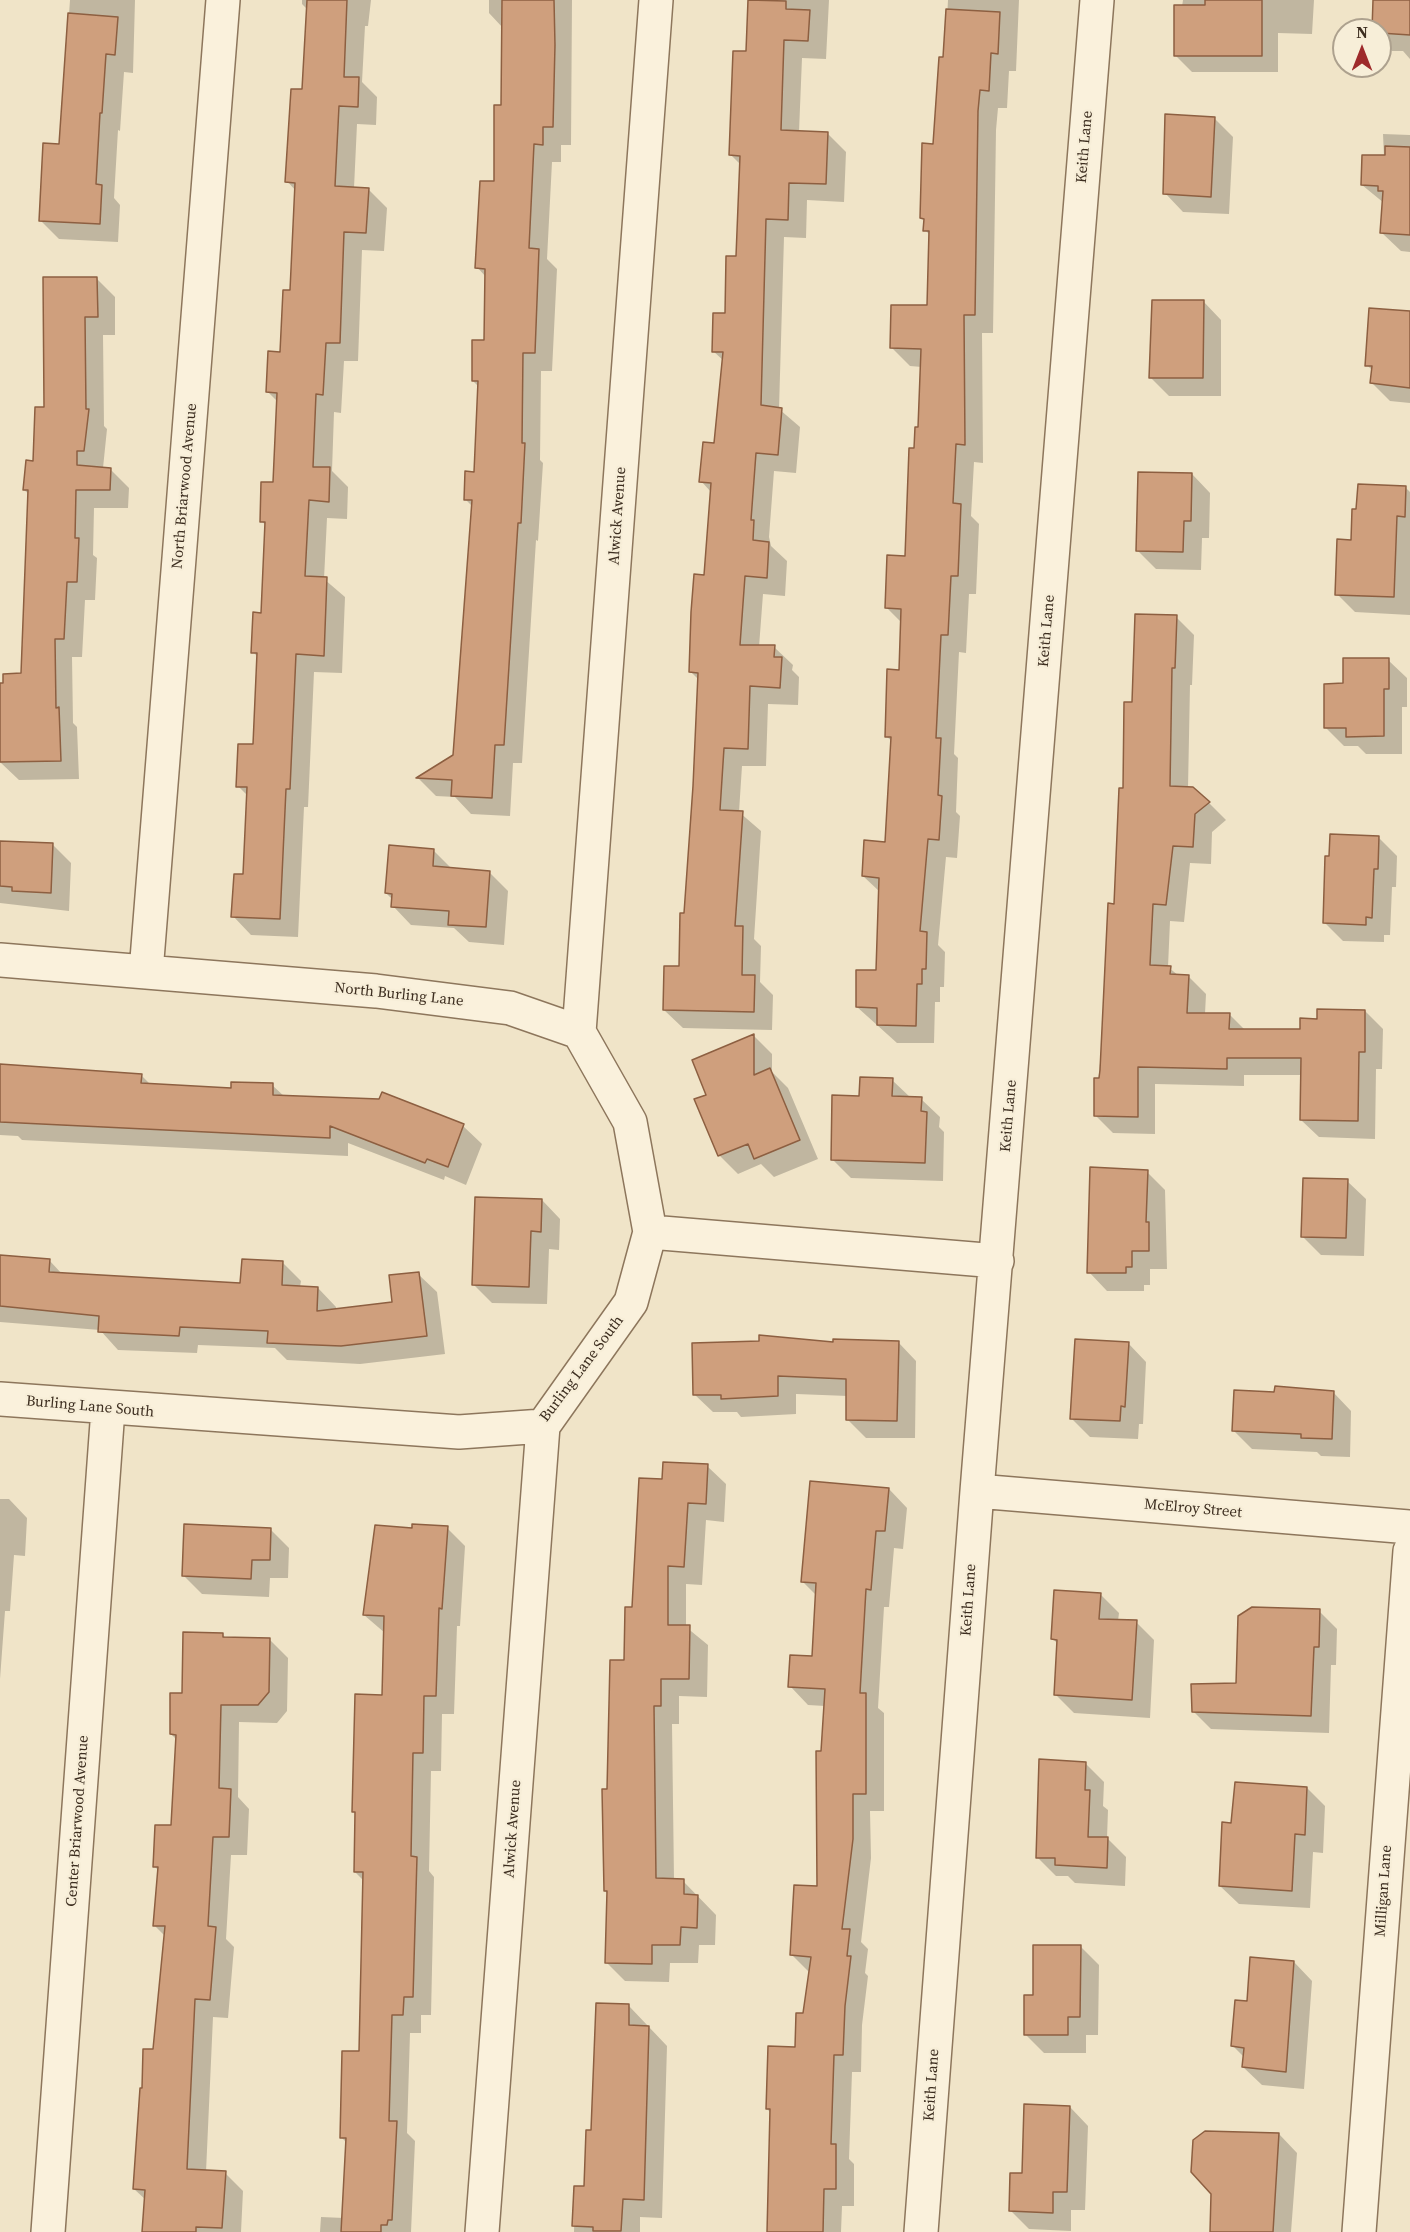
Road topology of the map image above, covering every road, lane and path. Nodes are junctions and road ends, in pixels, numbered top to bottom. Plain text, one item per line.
1 (223, 0) edge
2 (656, 0) edge
3 (1097, 0) edge
4 (0, 960) edge
5 (146, 972) junction
6 (579, 1032) junction
7 (650, 1232) junction
8 (997, 1261) junction
9 (0, 1400) edge
10 (108, 1409) junction
11 (543, 1426) junction
12 (977, 1491) junction
13 (1410, 1527) edge
14 (1410, 1551) edge
15 (48, 2232) edge
16 (482, 2232) edge
17 (921, 2232) edge
18 (1359, 2232) edge

1 - 5 street, North Briarwood Avenue
2 - 6 street, Alwick Avenue
3 - 8 street, Keith Lane
4 - 5 street, North Burling Lane
5 - 6 street, North Burling Lane
6 - 7 street
7 - 8 street
7 - 11 street, Burling Lane South
8 - 12 street, Keith Lane
9 - 10 street, Burling Lane South
10 - 11 street, Burling Lane South
10 - 15 street, Center Briarwood Avenue
11 - 16 street, Alwick Avenue
12 - 13 street, McElroy Street
12 - 17 street, Keith Lane
14 - 18 street, Milligan Lane

